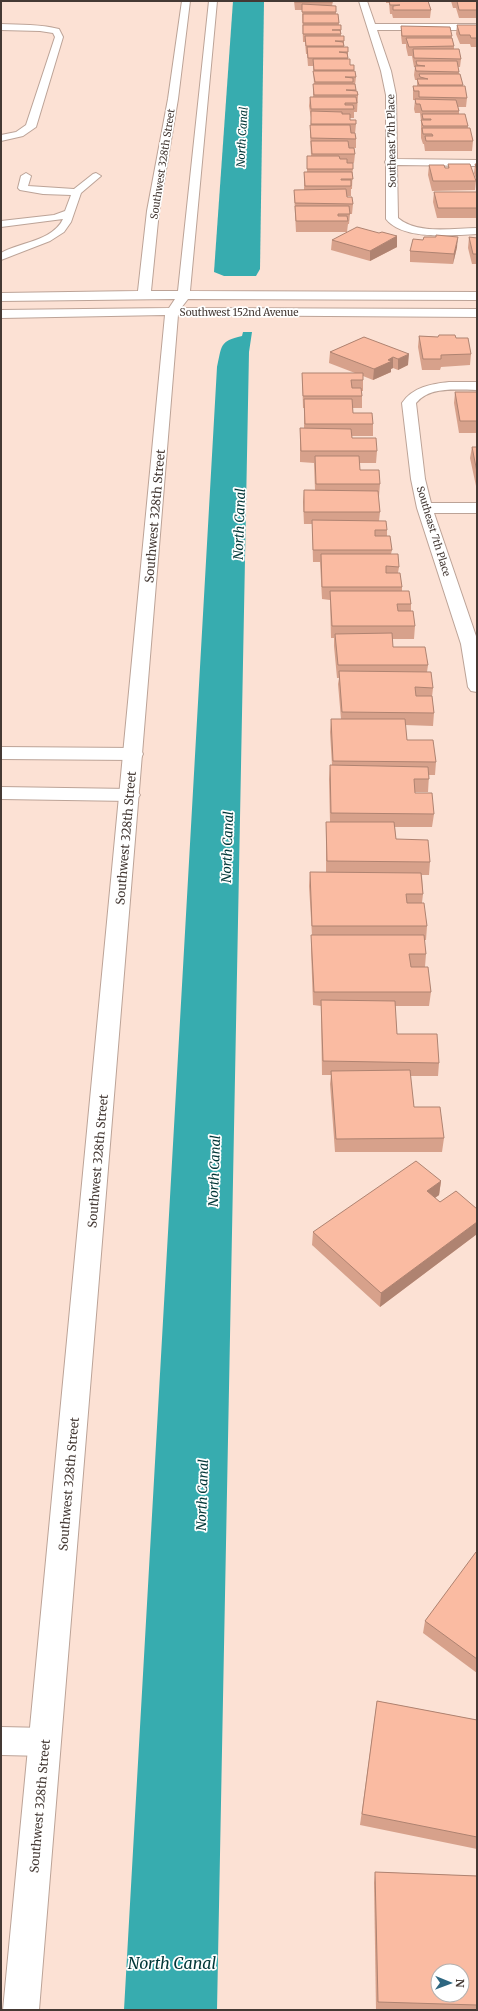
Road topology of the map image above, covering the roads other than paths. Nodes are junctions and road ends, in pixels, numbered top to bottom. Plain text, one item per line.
1 (186, 1) edge
2 (213, 1) edge
3 (363, 1) edge
4 (1, 27) edge
5 (370, 27) junction
6 (477, 27) edge
7 (1, 138) edge
8 (390, 162) junction
9 (477, 163) edge
10 (26, 176) dead end
11 (96, 176) dead end
12 (77, 192) junction
13 (70, 213) junction
14 (1, 224) edge
15 (477, 231) edge
16 (1, 247) edge
17 (12, 250) junction
18 (1, 257) edge
19 (144, 295) junction
20 (477, 296) edge
21 (1, 297) edge
22 (178, 303) junction
23 (477, 313) edge
24 (1, 314) edge
25 (477, 386) edge
26 (425, 508) junction
27 (477, 508) edge
28 (477, 687) edge
29 (1, 753) edge
30 (134, 754) junction
31 (1, 794) edge
32 (130, 795) junction
33 (1, 1741) edge
34 (46, 1742) junction
35 (21, 2010) edge

1 - 19 street, Southwest 328th Street
2 - 22 street, Southwest 328th Street
3 - 5 street, Southeast 7th Place
4 - 7 street
5 - 6 street
5 - 8 street, Southeast 7th Place
8 - 9 street
8 - 15 street, Southeast 7th Place
10 - 12 lane
11 - 12 lane
12 - 13 lane
13 - 14 lane
13 - 17 lane
16 - 17 lane
17 - 18 lane
19 - 21 street, Southwest 152nd Avenue
19 - 22 street
19 - 22 street, Southwest 152nd Avenue
20 - 22 street, Southwest 152nd Avenue
22 - 23 street, Southwest 152nd Avenue
22 - 24 street, Southwest 152nd Avenue
22 - 30 street, Southwest 328th Street
25 - 26 street, Southeast 7th Place
26 - 27 street
26 - 28 street, Southeast 7th Place
29 - 30 street
30 - 32 street, Southwest 328th Street
31 - 32 street
32 - 34 street, Southwest 328th Street
33 - 34 lane
34 - 35 street, Southwest 328th Street

